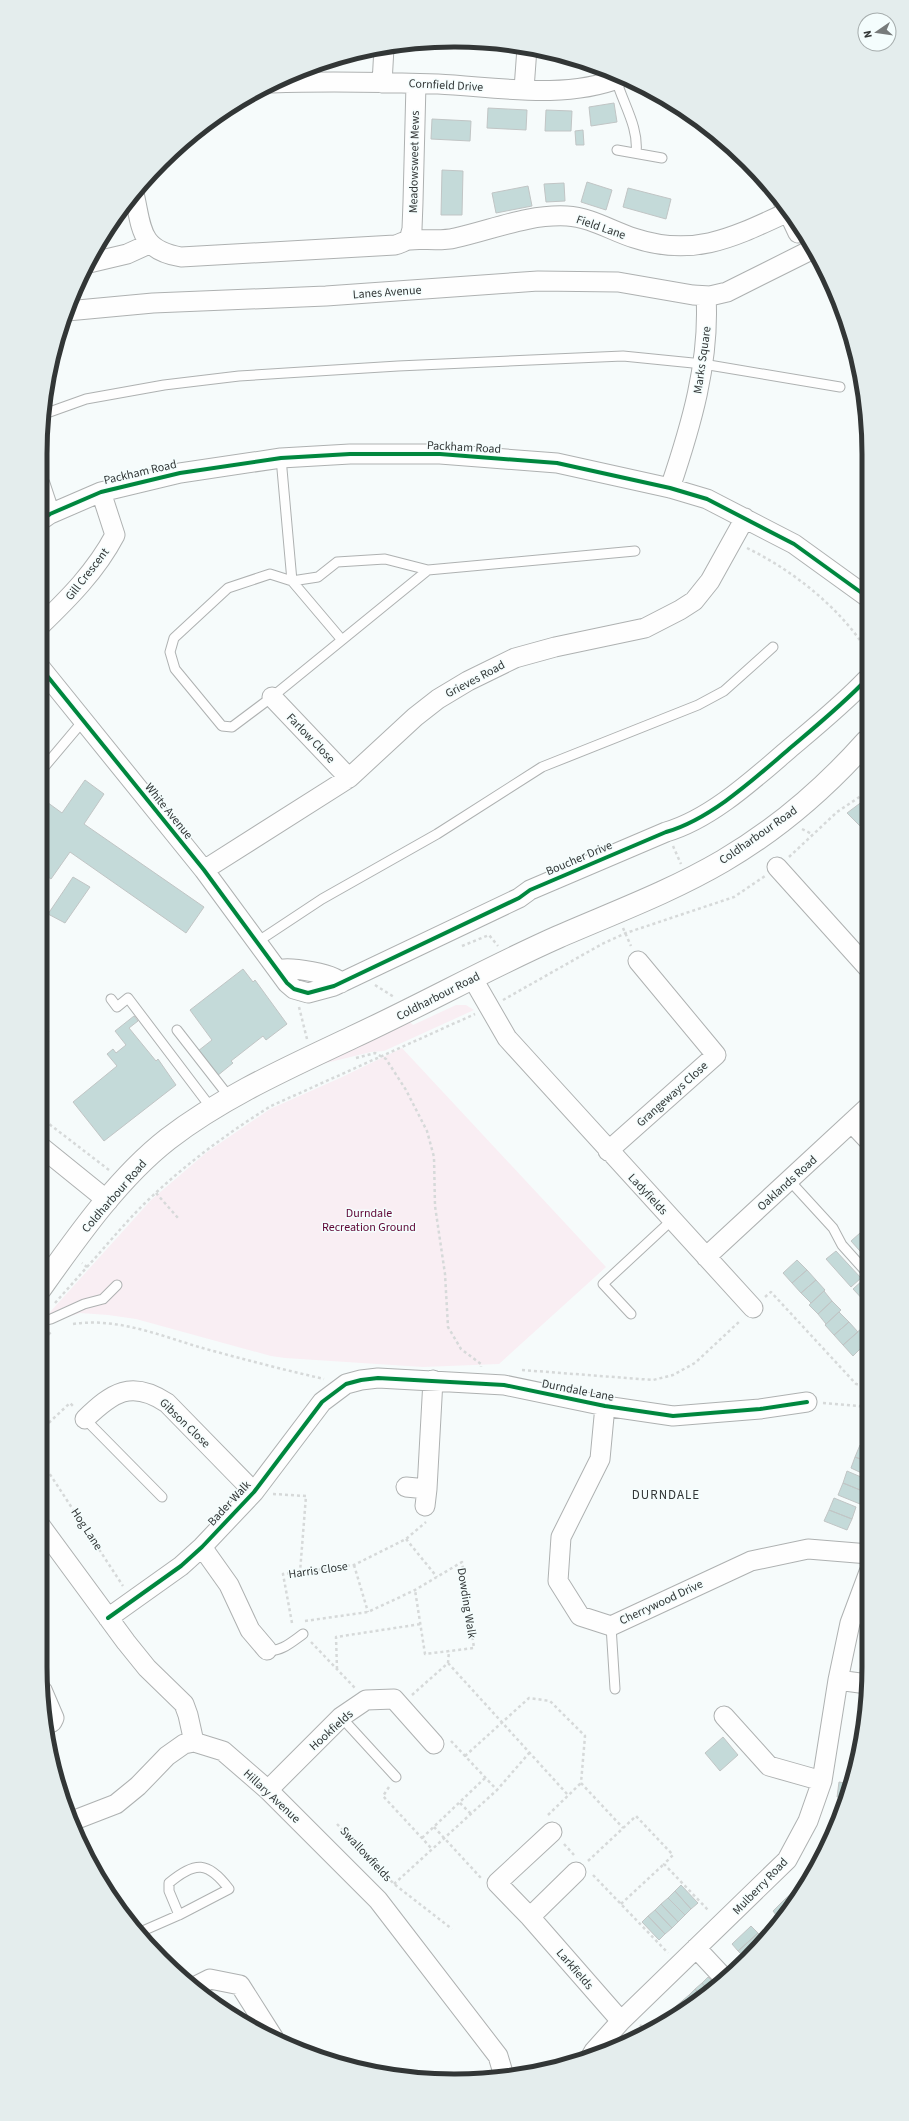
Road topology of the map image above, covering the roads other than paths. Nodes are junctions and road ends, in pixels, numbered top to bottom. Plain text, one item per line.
1 (384, 53) edge
2 (527, 54) edge
3 (614, 80) edge
4 (290, 82) edge
5 (619, 82) edge
6 (382, 83) junction
7 (416, 84) junction
8 (524, 89) junction
9 (617, 150) dead end
10 (636, 153) junction
11 (662, 158) dead end
12 (136, 201) edge
13 (778, 206) edge
14 (409, 240) junction
15 (149, 244) junction
16 (807, 252) edge
17 (96, 261) edge
18 (706, 296) junction
19 (74, 310) edge
20 (703, 364) junction
21 (840, 387) dead end
22 (49, 412) edge
23 (281, 458) junction
24 (670, 488) junction
25 (102, 492) junction
26 (47, 517) edge
27 (745, 518) junction
28 (635, 551) dead end
29 (428, 570) junction
30 (292, 581) junction
31 (862, 593) edge
32 (47, 619) edge
33 (342, 640) junction
34 (773, 647) dead end
35 (47, 676) edge
36 (862, 684) edge
37 (272, 697) junction
38 (84, 721) junction
39 (862, 749) edge
40 (47, 764) edge
41 (349, 778) junction
42 (777, 868) road end
43 (204, 870) junction
44 (258, 942) junction
45 (638, 961) road end
46 (862, 962) edge
47 (278, 970) joint
48 (473, 979) junction
49 (111, 999) dead end
50 (177, 1030) dead end
51 (221, 1103) junction
52 (862, 1113) edge
53 (852, 1123) junction
54 (862, 1134) edge
55 (608, 1151) junction
56 (47, 1152) edge
57 (789, 1180) junction
58 (108, 1201) junction
59 (672, 1220) junction
60 (706, 1257) junction
61 (862, 1267) edge
62 (47, 1280) edge
63 (117, 1285) dead end
64 (753, 1308) road end
65 (631, 1314) dead end
66 (47, 1320) edge
67 (433, 1380) junction
68 (346, 1384) joint
69 (807, 1402) road end
70 (605, 1406) junction
71 (85, 1419) joint
72 (406, 1487) dead end
73 (254, 1492) junction
74 (162, 1497) dead end
75 (47, 1535) edge
76 (202, 1547) junction
77 (862, 1553) edge
78 (862, 1591) edge
79 (108, 1618) junction
80 (611, 1626) junction
81 (303, 1634) dead end
82 (267, 1650) joint
83 (838, 1680) junction
84 (861, 1683) edge
85 (615, 1689) dead end
86 (49, 1706) edge
87 (724, 1716) dead end
88 (341, 1717) junction
89 (51, 1723) edge
90 (194, 1742) junction
91 (434, 1744) road end
92 (396, 1777) road end
93 (822, 1781) junction
94 (268, 1790) junction
95 (77, 1819) edge
96 (552, 1832) road end
97 (580, 1868) road end
98 (179, 1915) junction
99 (530, 1917) junction
100 (144, 1930) edge
101 (696, 1948) junction
102 (720, 1975) edge
103 (199, 1984) edge
104 (621, 2022) junction
105 (267, 2028) edge
106 (597, 2048) edge
107 (503, 2071) edge

1 - 6 street
2 - 8 street
3 - 8 street, Cornfield Drive
4 - 6 street, Cornfield Drive
5 - 10 lane
6 - 7 street, Cornfield Drive
7 - 8 street, Cornfield Drive
7 - 14 street, Meadowsweet Mews
9 - 10 lane
10 - 11 lane
12 - 15 street
13 - 14 street, Field Lane
14 - 15 street, Field Lane
15 - 17 street
16 - 18 street
18 - 19 street, Lanes Avenue
18 - 20 street, Marks Square
20 - 21 lane
20 - 22 lane
20 - 24 street, Marks Square
23 - 24 street, Packham Road
23 - 25 street, Packham Road
23 - 30 lane
24 - 27 street, Packham Road
25 - 26 street, Packham Road
25 - 32 street, Gill Crescent
27 - 31 street, Packham Road
27 - 41 street, Grieves Road
28 - 29 lane
29 - 30 lane
29 - 33 lane
30 - 33 lane
30 - 37 lane
33 - 37 lane
34 - 44 lane
35 - 38 street, White Avenue
36 - 47 street, Boucher Drive
37 - 41 street, Farlow Close
38 - 40 lane
38 - 43 street, White Avenue
39 - 48 street, Coldharbour Road
41 - 43 street, Grieves Road
42 - 46 street
43 - 44 street, White Avenue
44 - 47 street, White Avenue
45 - 55 street, Grangeways Close
48 - 51 street, Coldharbour Road
48 - 55 street, Ladyfields
49 - 51 lane
50 - 51 lane
51 - 58 street, Coldharbour Road
52 - 53 street, Oaklands Road
53 - 54 street
53 - 57 street, Oaklands Road
55 - 59 street, Ladyfields
56 - 58 street
57 - 60 street, Oaklands Road
57 - 61 lane
58 - 62 street, Coldharbour Road
59 - 60 street, Ladyfields
59 - 65 lane
60 - 64 street, Ladyfields
63 - 66 lane
67 - 68 street, Durndale Lane
67 - 70 street, Durndale Lane
67 - 72 street
68 - 73 street, Bader Walk
69 - 70 street, Durndale Lane
70 - 80 street, Cherrywood Drive
71 - 73 street, Gibson Close
71 - 74 lane
73 - 76 street, Bader Walk
75 - 79 street
76 - 79 street, Bader Walk
76 - 82 street
77 - 80 street, Cherrywood Drive
78 - 83 street, Mulberry Road
79 - 90 street
80 - 85 lane
81 - 82 lane
83 - 84 street
83 - 93 street, Mulberry Road
86 - 89 street
87 - 93 street
88 - 91 street, Hookfields
88 - 92 lane
88 - 94 street, Hookfields
90 - 94 street, Hillary Avenue
90 - 95 street
93 - 101 street, Mulberry Road
94 - 107 street, Hillary Avenue
96 - 99 street, Larkfields
97 - 99 street
98 - 98 lane
98 - 100 lane
99 - 104 street, Larkfields
101 - 102 street
101 - 104 street, Mulberry Road
103 - 105 street
104 - 106 street, Mulberry Road

